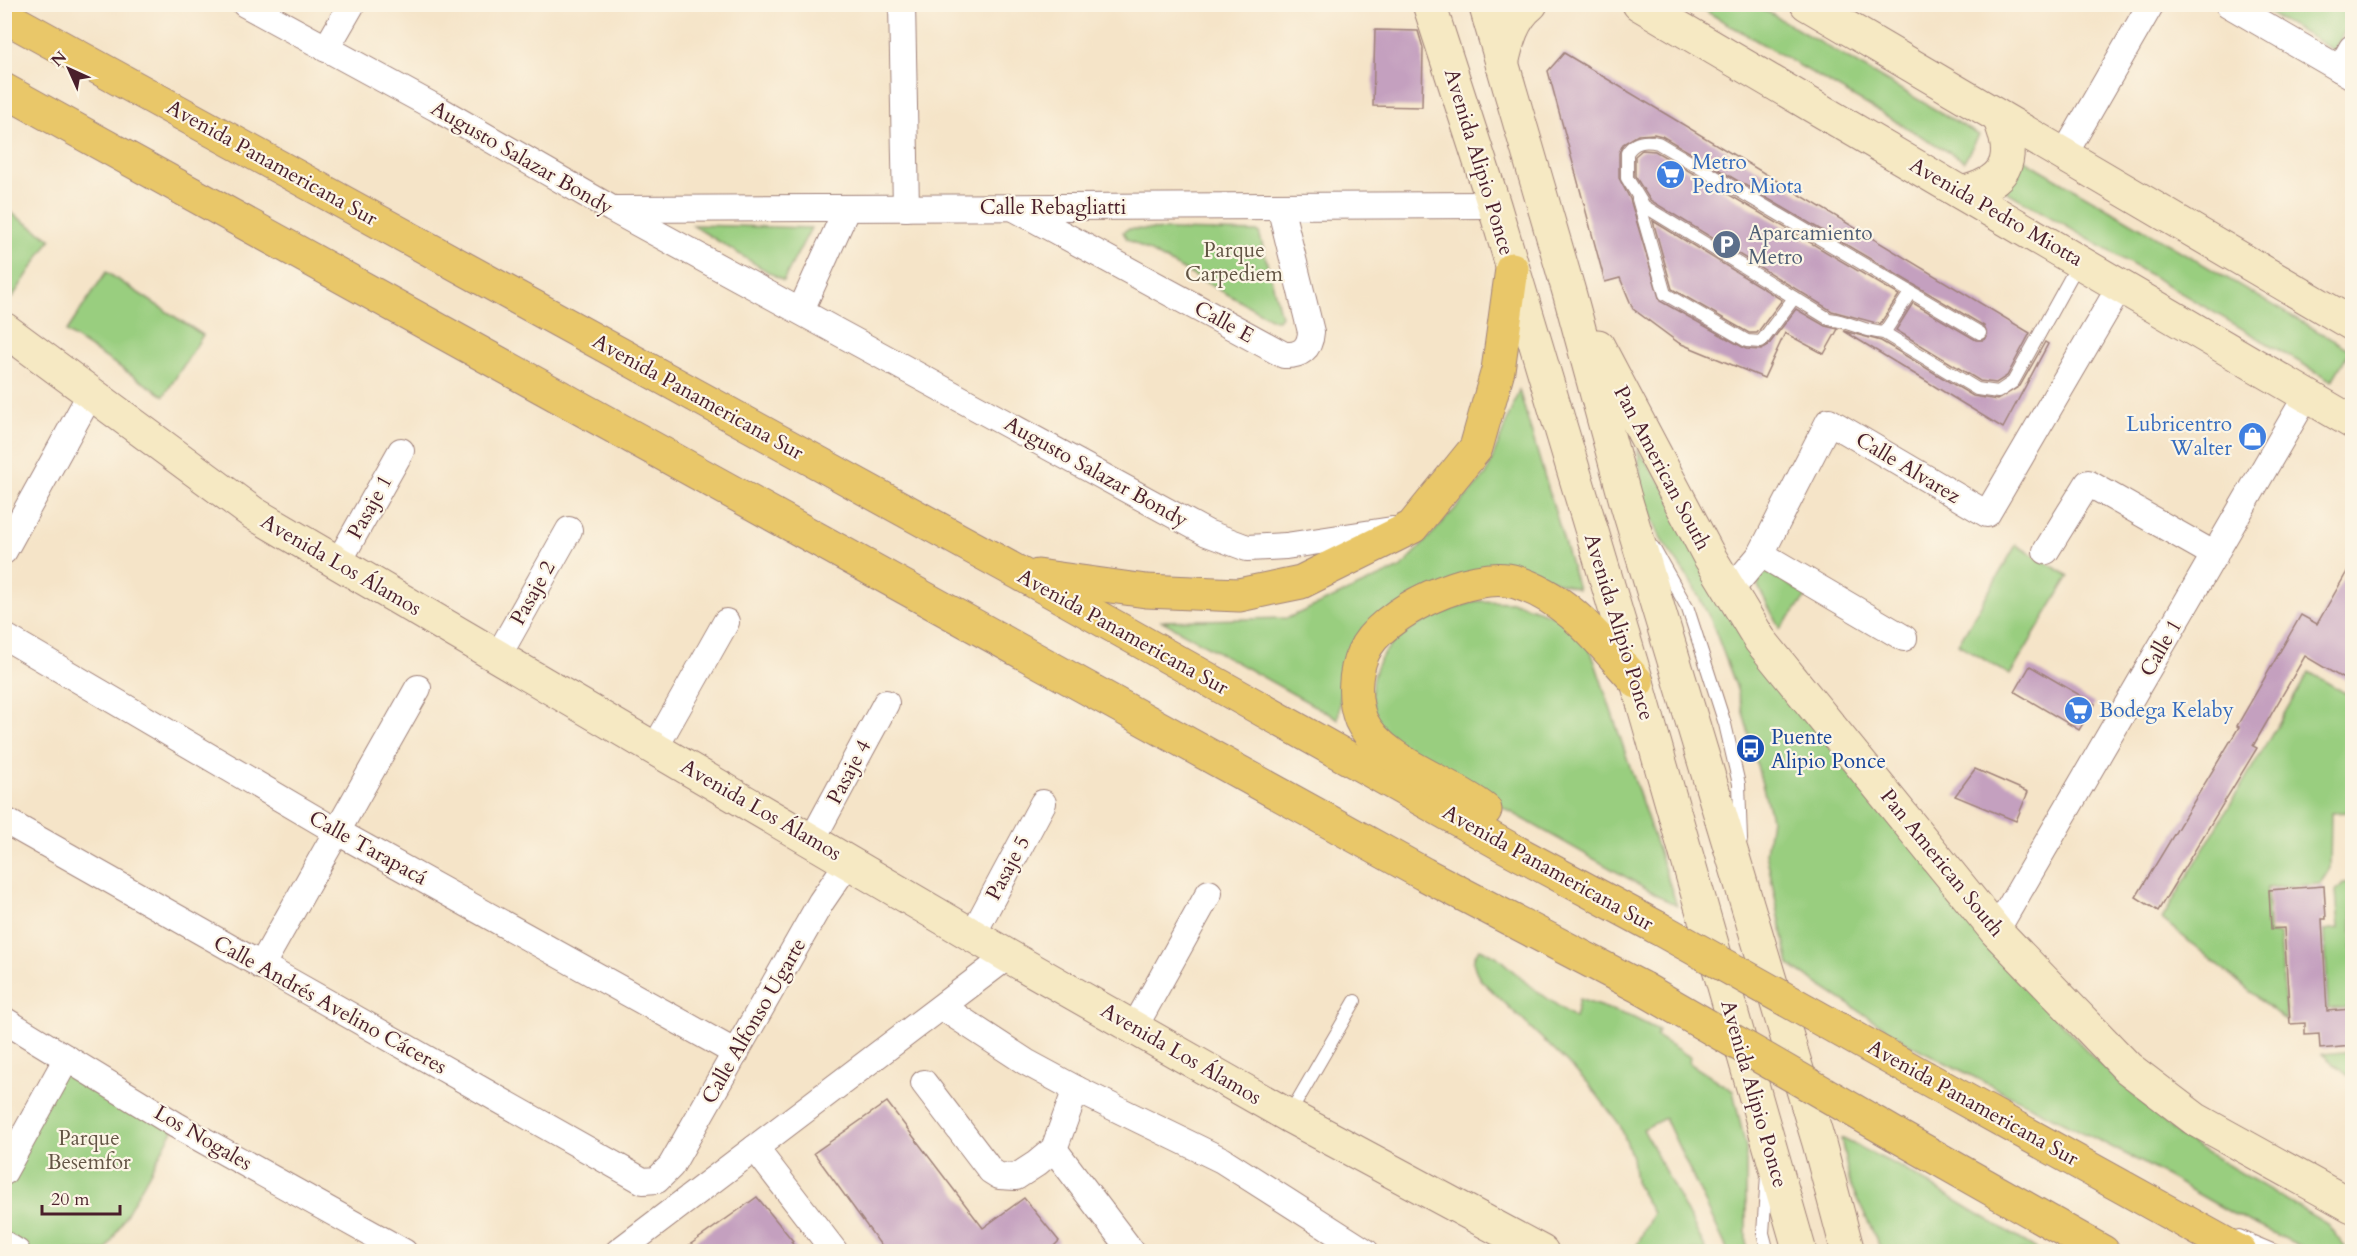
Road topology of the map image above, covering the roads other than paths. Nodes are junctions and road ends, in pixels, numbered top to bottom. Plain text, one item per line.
1 (244, 4) edge
2 (352, 4) edge
3 (902, 4) edge
4 (1430, 4) edge
5 (1485, 4) edge
6 (1531, 4) edge
7 (1639, 4) edge
8 (1807, 4) edge
9 (2151, 4) edge
10 (2228, 4) edge
11 (4, 16) edge
12 (326, 49) junction
13 (1502, 64) junction
14 (2348, 64) edge
15 (4, 90) edge
16 (2000, 120) junction
17 (2064, 155) junction
18 (1962, 193) junction
19 (1637, 198) junction
20 (1494, 205) junction
21 (1280, 206) junction
22 (1013, 207) junction
23 (847, 208) junction
24 (906, 208) junction
25 (612, 209) junction
26 (2080, 261) junction
27 (1512, 269) junction
28 (2121, 285) junction
29 (1569, 292) junction
30 (1910, 293) junction
31 (1794, 298) junction
32 (801, 310) junction
33 (2352, 324) edge
34 (4, 329) edge
35 (1884, 333) junction
36 (1980, 333) dead end
37 (91, 393) junction
38 (2307, 395) junction
39 (2352, 422) edge
40 (401, 451) dead end
41 (1412, 527) junction
42 (569, 530) dead end
43 (4, 551) edge
44 (2046, 551) dead end
45 (1761, 554) junction
46 (2215, 555) junction
47 (338, 563) junction
48 (1019, 573) junction
49 (1729, 592) junction
50 (726, 622) dead end
51 (4, 636) edge
52 (1904, 638) dead end
53 (498, 657) junction
54 (1637, 682) junction
55 (418, 688) dead end
56 (886, 704) dead end
57 (655, 748) junction
58 (1043, 803) dead end
59 (4, 820) edge
60 (336, 831) junction
61 (812, 840) junction
62 (1505, 846) junction
63 (849, 861) junction
64 (1209, 893) dead end
65 (1996, 931) junction
66 (973, 934) junction
67 (1008, 956) junction
68 (261, 966) junction
69 (1355, 1001) dead end
70 (942, 1007) junction
71 (4, 1020) edge
72 (1134, 1028) junction
73 (736, 1053) junction
74 (67, 1058) junction
75 (924, 1083) dead end
76 (1076, 1089) junction
77 (1289, 1116) junction
78 (1769, 1147) junction
79 (755, 1148) junction
80 (1054, 1149) junction
81 (4, 1172) edge
82 (657, 1180) joint
83 (2142, 1197) junction
84 (2352, 1206) edge
85 (4, 1244) edge
86 (626, 1249) edge
87 (17, 1251) edge
88 (404, 1251) edge
89 (835, 1251) edge
90 (1132, 1251) edge
91 (1366, 1251) edge
92 (1542, 1251) edge
93 (1768, 1251) edge
94 (1800, 1251) edge
95 (1848, 1251) edge
96 (2103, 1251) edge
97 (2240, 1251) edge
98 (2277, 1251) edge

1 - 12 street, Augusto Salazar Bondy
2 - 12 street
3 - 24 street
4 - 20 main road, Avenida Alipio Ponce
5 - 13 main road, Avenida Alipio Ponce
6 - 13 main road
7 - 18 main road, Avenida Pedro Miotta
8 - 16 main road
9 - 17 street
10 - 14 street
11 - 48 highway, Avenida Panamericana Sur
12 - 25 street, Augusto Salazar Bondy
13 - 29 main road, Avenida Alipio Ponce
15 - 96 highway, bridge
16 - 17 main road
16 - 18 main road
17 - 33 main road
18 - 26 main road, Avenida Pedro Miotta
19 - 30 lane
19 - 31 lane
19 - 31 lane
20 - 21 street, Calle Rebagliatti
20 - 27 main road, Avenida Alipio Ponce
21 - 22 street, Calle Rebagliatti
21 - 22 street, Calle E
22 - 24 street, Calle Rebagliatti
23 - 24 street, Calle Rebagliatti
23 - 25 street, Calle Rebagliatti
23 - 32 street
25 - 32 street, Augusto Salazar Bondy
26 - 28 main road, Avenida Pedro Miotta
26 - 35 lane
27 - 41 highway
27 - 54 main road, Avenida Alipio Ponce
28 - 38 main road, Avenida Pedro Miotta
28 - 45 street, Calle Alvarez
29 - 49 main road, Pan American South
29 - 95 main road, Avenida Alipio Ponce
30 - 35 lane
30 - 36 lane
31 - 35 lane
32 - 41 street, Augusto Salazar Bondy
34 - 37 main road, Avenida Los Álamos
37 - 43 street
37 - 47 main road, Avenida Los Álamos
38 - 39 main road, Avenida Pedro Miotta
38 - 46 street, Calle 1
40 - 47 street, Pasaje 1
41 - 48 highway
42 - 53 street, Pasaje 2
44 - 46 street
45 - 49 street
45 - 52 street
46 - 65 street, Calle 1
47 - 53 main road, Avenida Los Álamos
48 - 62 highway, Avenida Panamericana Sur
49 - 65 main road, Pan American South
50 - 57 street
51 - 60 street, Calle Tarapacá
53 - 57 main road, Avenida Los Álamos
54 - 62 highway
54 - 78 main road, Avenida Alipio Ponce
55 - 60 street
56 - 61 street, Pasaje 4
57 - 61 main road, Avenida Los Álamos
58 - 66 street, Pasaje 5
59 - 68 street, Calle Andrés Avelino Cáceres
60 - 68 street
60 - 73 street, Calle Tarapacá
61 - 63 main road, Avenida Los Álamos
62 - 83 highway, Avenida Panamericana Sur, bridge
63 - 66 main road, Avenida Los Álamos
63 - 73 street, Calle Alfonso Ugarte
64 - 72 street
65 - 84 main road, Pan American South
66 - 67 main road, Avenida Los Álamos
67 - 70 street
67 - 72 main road, Avenida Los Álamos
68 - 82 street, Calle Andrés Avelino Cáceres
69 - 77 lane
70 - 76 street
70 - 79 street
71 - 74 street, Los Nogales
72 - 77 main road, Avenida Los Álamos
73 - 82 street, Calle Alfonso Ugarte
74 - 81 street
74 - 88 street, Los Nogales
75 - 80 street
76 - 80 street
76 - 91 street
77 - 92 main road, Avenida Los Álamos
78 - 93 lane
78 - 94 main road, Avenida Alipio Ponce
79 - 86 street
79 - 89 street
80 - 90 street
83 - 97 highway, Avenida Panamericana Sur
83 - 98 lane
85 - 87 street

